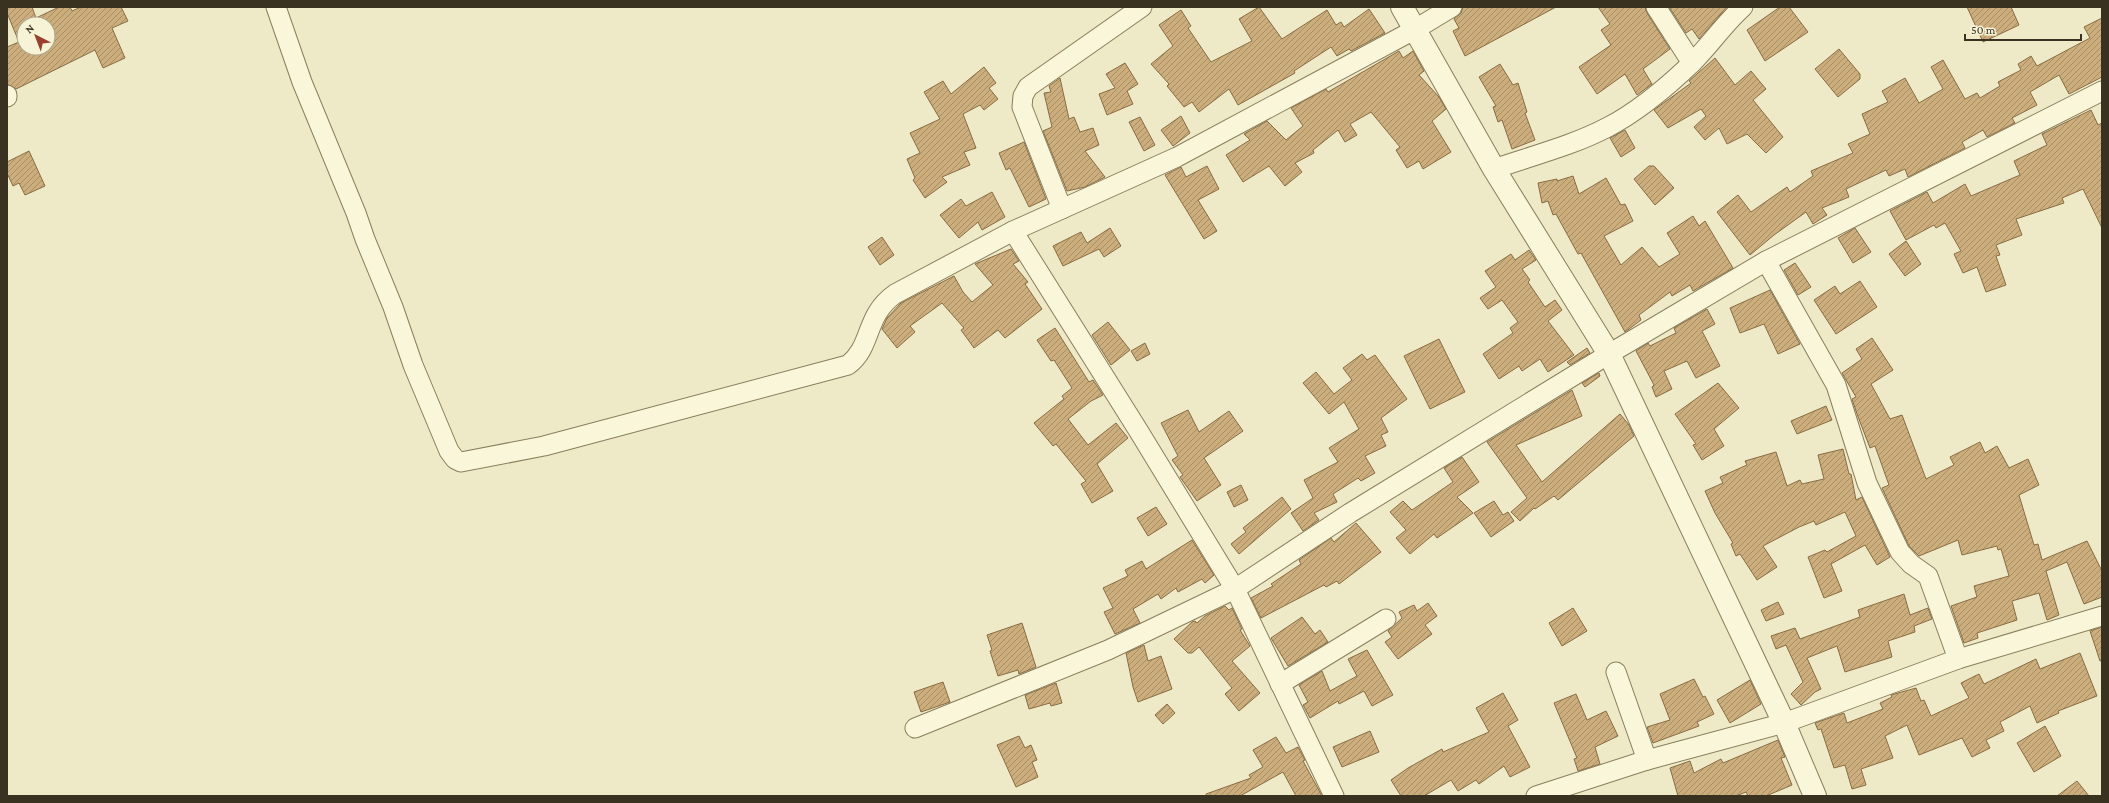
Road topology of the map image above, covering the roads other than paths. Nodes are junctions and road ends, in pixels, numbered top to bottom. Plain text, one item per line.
1 (276, 7) edge
2 (1142, 7) edge
3 (1402, 7) edge
4 (1452, 7) edge
5 (1656, 7) edge
6 (1743, 7) edge
7 (1414, 30) junction
8 (1692, 63) junction
9 (2102, 91) edge
10 (1494, 169) junction
11 (1062, 209) junction
12 (1013, 232) junction
13 (1766, 262) junction
14 (1609, 354) junction
15 (1235, 590) junction
16 (2102, 616) edge
17 (1386, 619) dead end
18 (1958, 659) junction
19 (1616, 672) dead end
20 (1280, 684) junction
21 (1784, 723) junction
22 (915, 728) dead end
23 (1647, 760) junction
24 (1569, 791) edge
25 (1334, 796) edge
26 (1536, 796) edge
27 (1815, 796) edge

1 - 12 street
2 - 11 street
3 - 7 street
4 - 7 street
5 - 8 street
6 - 8 street
7 - 10 street
7 - 11 street
8 - 10 street
9 - 13 street
10 - 14 street
11 - 12 street
12 - 15 street
13 - 14 street
13 - 18 street
14 - 15 street
14 - 21 street
15 - 20 street
15 - 22 street
16 - 18 street
17 - 20 street
18 - 21 street
19 - 23 street
20 - 25 street
21 - 23 street
21 - 27 street
23 - 24 street
24 - 26 street

